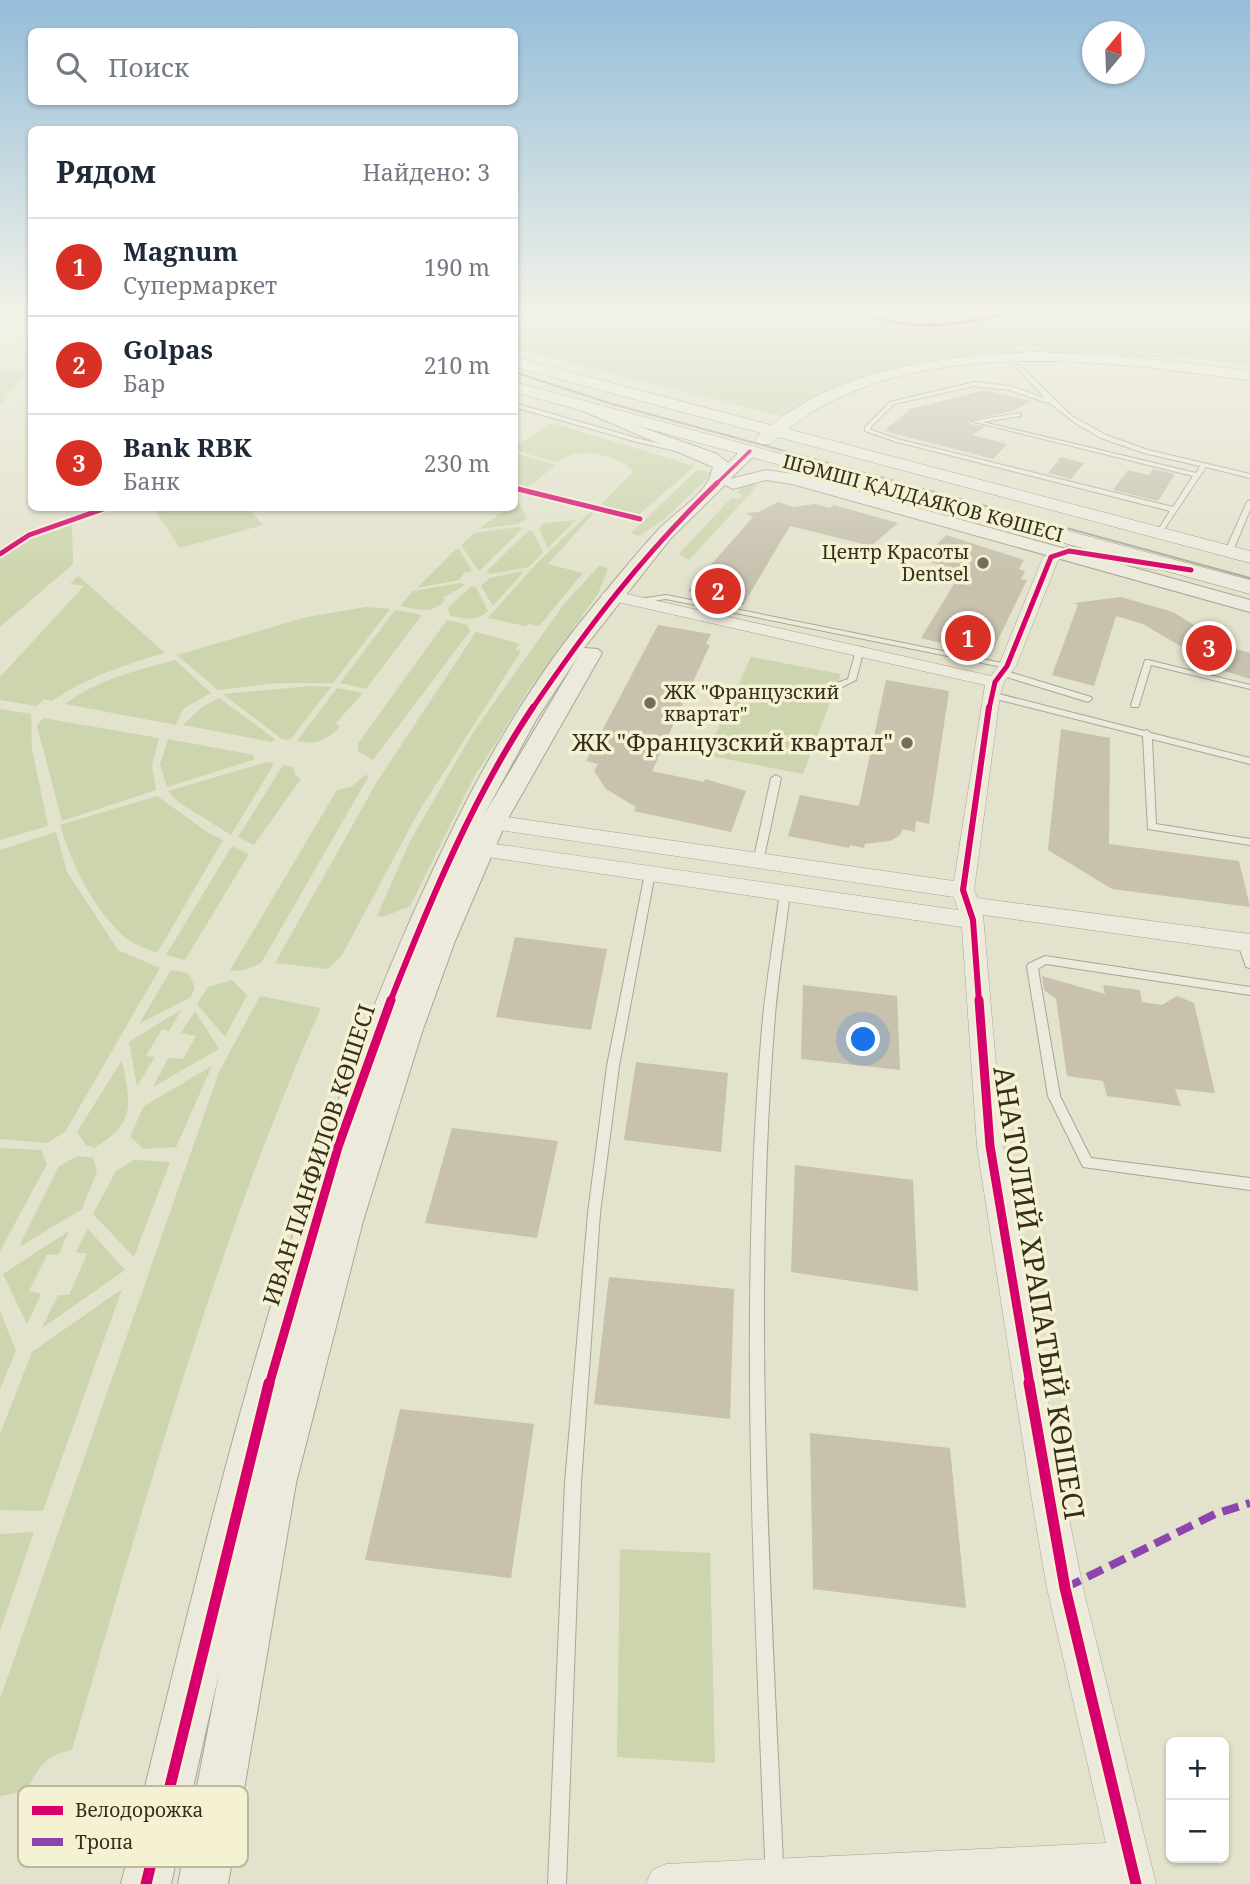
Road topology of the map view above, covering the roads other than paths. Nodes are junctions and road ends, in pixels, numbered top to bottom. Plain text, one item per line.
1 (562, 401) edge
2 (661, 401) edge
3 (819, 401) edge
4 (849, 401) edge
5 (901, 401) edge
6 (1052, 401) edge
7 (1055, 402) joint
8 (518, 406) edge
9 (586, 408) junction
10 (1019, 415) dead end
11 (783, 433) junction
12 (691, 451) junction
13 (758, 453) junction
14 (1204, 465) junction
15 (1197, 475) junction
16 (1250, 475) edge
17 (725, 482) junction
18 (1250, 502) edge
19 (1175, 510) junction
20 (1159, 533) junction
21 (1229, 551) junction
22 (1060, 552) junction
23 (1250, 557) edge
24 (1191, 570) junction
25 (1250, 587) edge
26 (625, 598) junction
27 (1250, 607) edge
28 (860, 649) junction
29 (999, 679) junction
30 (837, 685) dead end
31 (1250, 687) edge
32 (1088, 699) dead end
33 (1135, 705) dead end
34 (1147, 733) junction
35 (1250, 761) edge
36 (776, 778) dead end
37 (475, 833) junction
38 (1250, 842) edge
39 (758, 862) junction
40 (650, 873) junction
41 (785, 892) junction
42 (968, 905) junction
43 (1246, 942) edge
44 (1250, 964) edge
45 (1250, 992) edge
46 (1250, 1184) edge
47 (169, 1786) edge
48 (221, 1786) edge
49 (1133, 1873) edge
50 (774, 1882) edge
51 (557, 1884) edge
52 (667, 1884) edge

1 - 9 main road, ШӘМШІ ҚАЛДАЯҚОВ КӨШЕСІ
2 - 11 main road, ШӘМШІ ҚАЛДАЯҚОВ КӨШЕСІ
3 - 11 main road
4 - 11 main road
5 - 19 lane
6 - 7 lane
7 - 14 lane
8 - 12 lane
9 - 12 street
9 - 13 main road, ШӘМШІ ҚАЛДАЯҚОВ КӨШЕСІ
10 - 15 lane
11 - 13 main road
11 - 20 main road, ШӘМШІ ҚАЛДАЯҚОВ КӨШЕСІ
12 - 17 street
13 - 17 street, ИВАН ПАНФИЛОВ КӨШЕСІ
13 - 24 main road, ШӘМШІ ҚАЛДАЯҚОВ КӨШЕСІ
14 - 15 lane
14 - 16 lane
15 - 19 lane
17 - 22 street
17 - 26 street, ИВАН ПАНФИЛОВ КӨШЕСІ
18 - 21 lane
19 - 20 lane
20 - 21 main road, ШӘМШІ ҚАЛДАЯҚОВ КӨШЕСІ
21 - 23 main road, ШӘМШІ ҚАЛДАЯҚОВ КӨШЕСІ
22 - 24 street
22 - 27 street
22 - 29 street, АНАТОЛИЙ ХРАПАТЫЙ КӨШЕСІ
24 - 25 main road, ШӘМШІ ҚАЛДАЯҚОВ КӨШЕСІ
26 - 28 street
26 - 29 lane
26 - 37 street, ИВАН ПАНФИЛОВ КӨШЕСІ
28 - 29 street
28 - 30 lane
29 - 32 lane
29 - 34 lane
29 - 42 street, АНАТОЛИЙ ХРАПАТЫЙ КӨШЕСІ
31 - 33 lane
34 - 35 lane
34 - 38 lane
36 - 39 lane
37 - 39 street
37 - 40 street
37 - 47 street, ИВАН ПАНФИЛОВ КӨШЕСІ
37 - 48 street, ИВАН ПАНФИЛОВ КӨШЕСІ
39 - 42 street
40 - 41 street
40 - 51 lane
41 - 42 street
41 - 50 lane
42 - 43 street
42 - 49 street, АНАТОЛИЙ ХРАПАТЫЙ КӨШЕСІ
43 - 44 lane
45 - 46 lane
49 - 50 street
50 - 52 street

